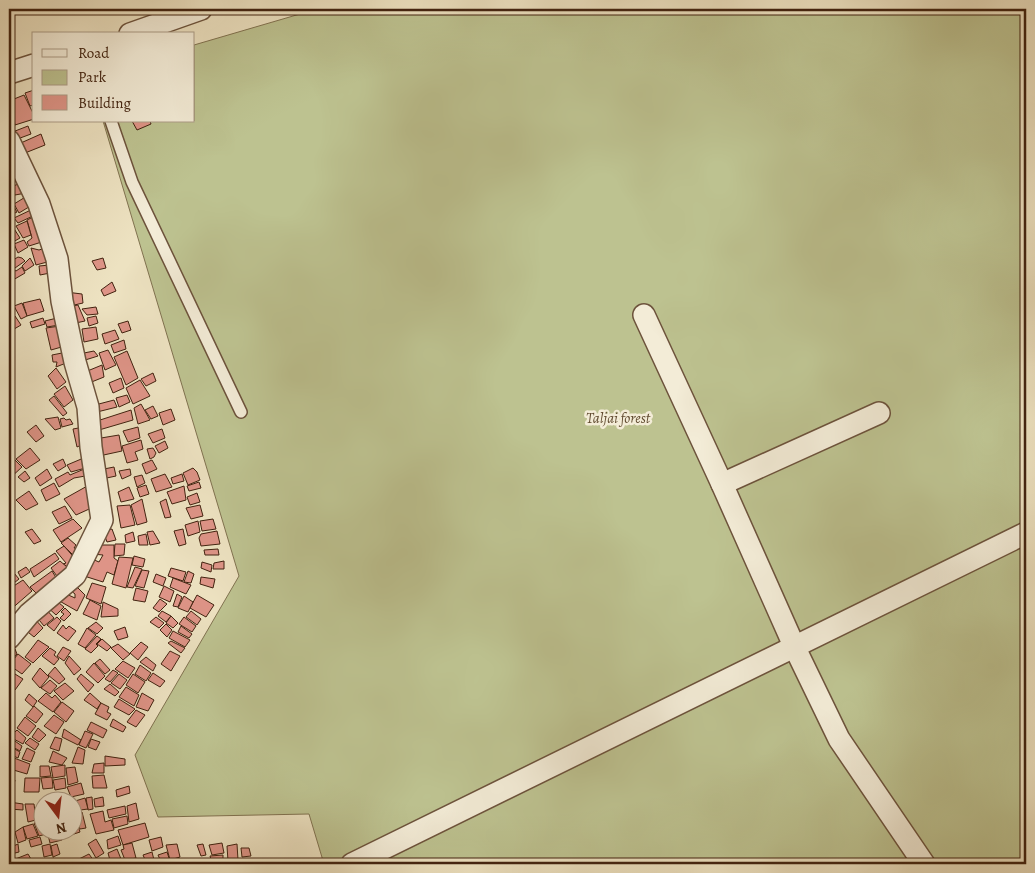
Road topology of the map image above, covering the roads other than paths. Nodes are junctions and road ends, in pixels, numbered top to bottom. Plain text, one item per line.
1 (201, 9) edge
2 (136, 32) edge
3 (32, 66) edge
4 (9, 73) edge
5 (111, 122) edge
6 (9, 141) edge
7 (644, 315) dead end
8 (241, 412) dead end
9 (879, 414) dead end
10 (722, 484) junction
11 (1026, 533) edge
12 (9, 638) edge
13 (794, 648) junction
14 (352, 864) edge
15 (924, 864) edge

1 - 2 street
3 - 4 street
5 - 8 lane
6 - 12 street
7 - 10 street
9 - 10 street
10 - 13 street
11 - 13 street
13 - 14 street
13 - 15 street

